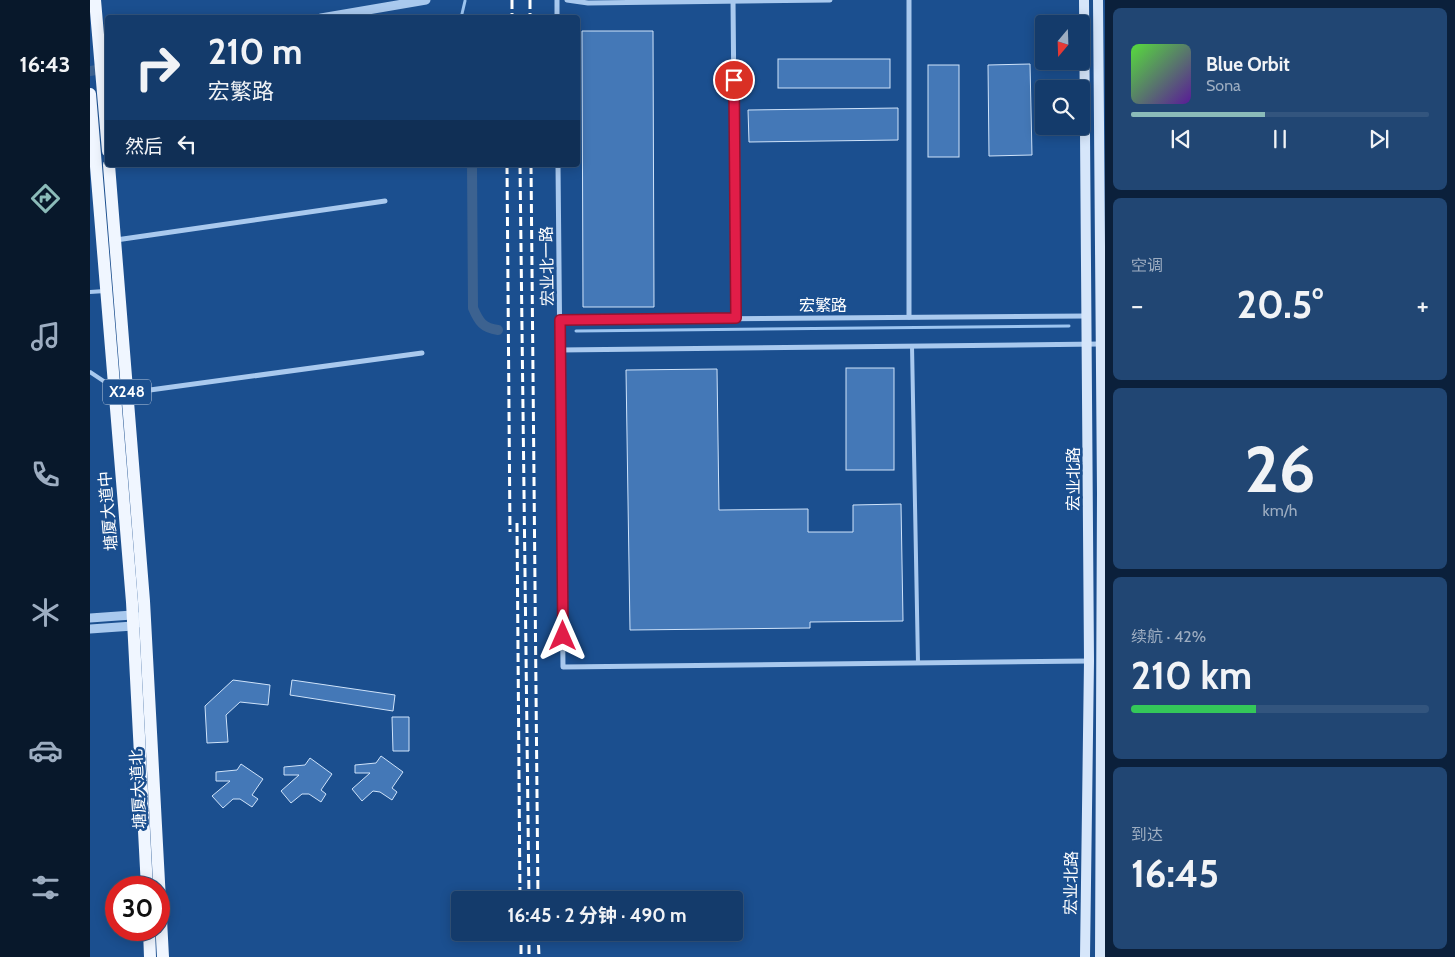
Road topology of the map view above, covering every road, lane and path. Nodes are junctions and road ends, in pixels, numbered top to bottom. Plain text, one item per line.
1 (95, 0) edge
2 (426, 0) edge
3 (557, 0) edge
4 (567, 0) edge
5 (830, 0) edge
6 (908, 0) edge
7 (1084, 0) edge
8 (1098, 0) edge
9 (733, 1) edge
10 (338, 15) edge
11 (557, 15) edge
12 (102, 52) edge
13 (96, 92) edge
14 (90, 102) edge
15 (105, 137) edge
16 (109, 167) edge
17 (558, 167) edge
18 (385, 201) dead end
19 (115, 240) junction
20 (106, 291) junction
21 (90, 292) edge
22 (1087, 316) junction
23 (736, 318) junction
24 (910, 318) junction
25 (1103, 318) edge
26 (560, 320) junction
27 (1087, 344) junction
28 (1100, 344) junction
29 (912, 346) junction
30 (560, 350) junction
31 (422, 353) dead end
32 (90, 372) edge
33 (114, 388) junction
34 (127, 393) junction
35 (90, 618) edge
36 (145, 620) junction
37 (133, 621) junction
38 (90, 629) edge
39 (1103, 660) edge
40 (1089, 661) junction
41 (918, 663) junction
42 (146, 876) edge
43 (149, 941) edge
44 (150, 957) edge
45 (163, 957) edge
46 (1085, 957) edge
47 (1100, 957) edge

1 - 12 main road, 塘厦大道中 / X248
2 - 10 street
3 - 11 street
4 - 9 street
5 - 9 street
6 - 24 street
7 - 22 main road, 宏业北路
8 - 25 main road, 宏业北路
9 - 23 street
12 - 13 main road, 塘厦大道中 / X248
13 - 14 main road, 塘厦大道中 / X248
13 - 15 main road, 塘厦大道中 / X248
14 - 20 main road, 塘厦大道中 / X248
16 - 19 main road, 塘厦大道中 / X248
17 - 26 street, 宏业北一路
18 - 19 street
19 - 34 main road, 塘厦大道中 / X248
20 - 21 lane
20 - 33 main road, 塘厦大道中 / X248
22 - 24 street, 宏繁路
22 - 25 street
22 - 27 main road, 宏业北路
23 - 24 street, 宏繁路
23 - 26 street, 宏繁路
25 - 28 main road, 宏业北路
26 - 30 street, 宏业北一路
27 - 28 street
27 - 29 street
27 - 40 main road, 宏业北路
28 - 39 main road, 宏业北路
29 - 30 street
29 - 41 lane
30 - 41 street, 宏业北一路
31 - 34 street
32 - 33 lane
33 - 37 main road, 塘厦大道中 / X248
34 - 36 main road, 塘厦大道中 / X248
35 - 37 street
36 - 37 street
36 - 45 main road, 塘厦大道北 / X248
37 - 38 street
37 - 42 main road, 塘厦大道北 / X248
39 - 47 main road, 宏业北路
40 - 41 street
40 - 46 main road, 宏业北路
43 - 44 main road

